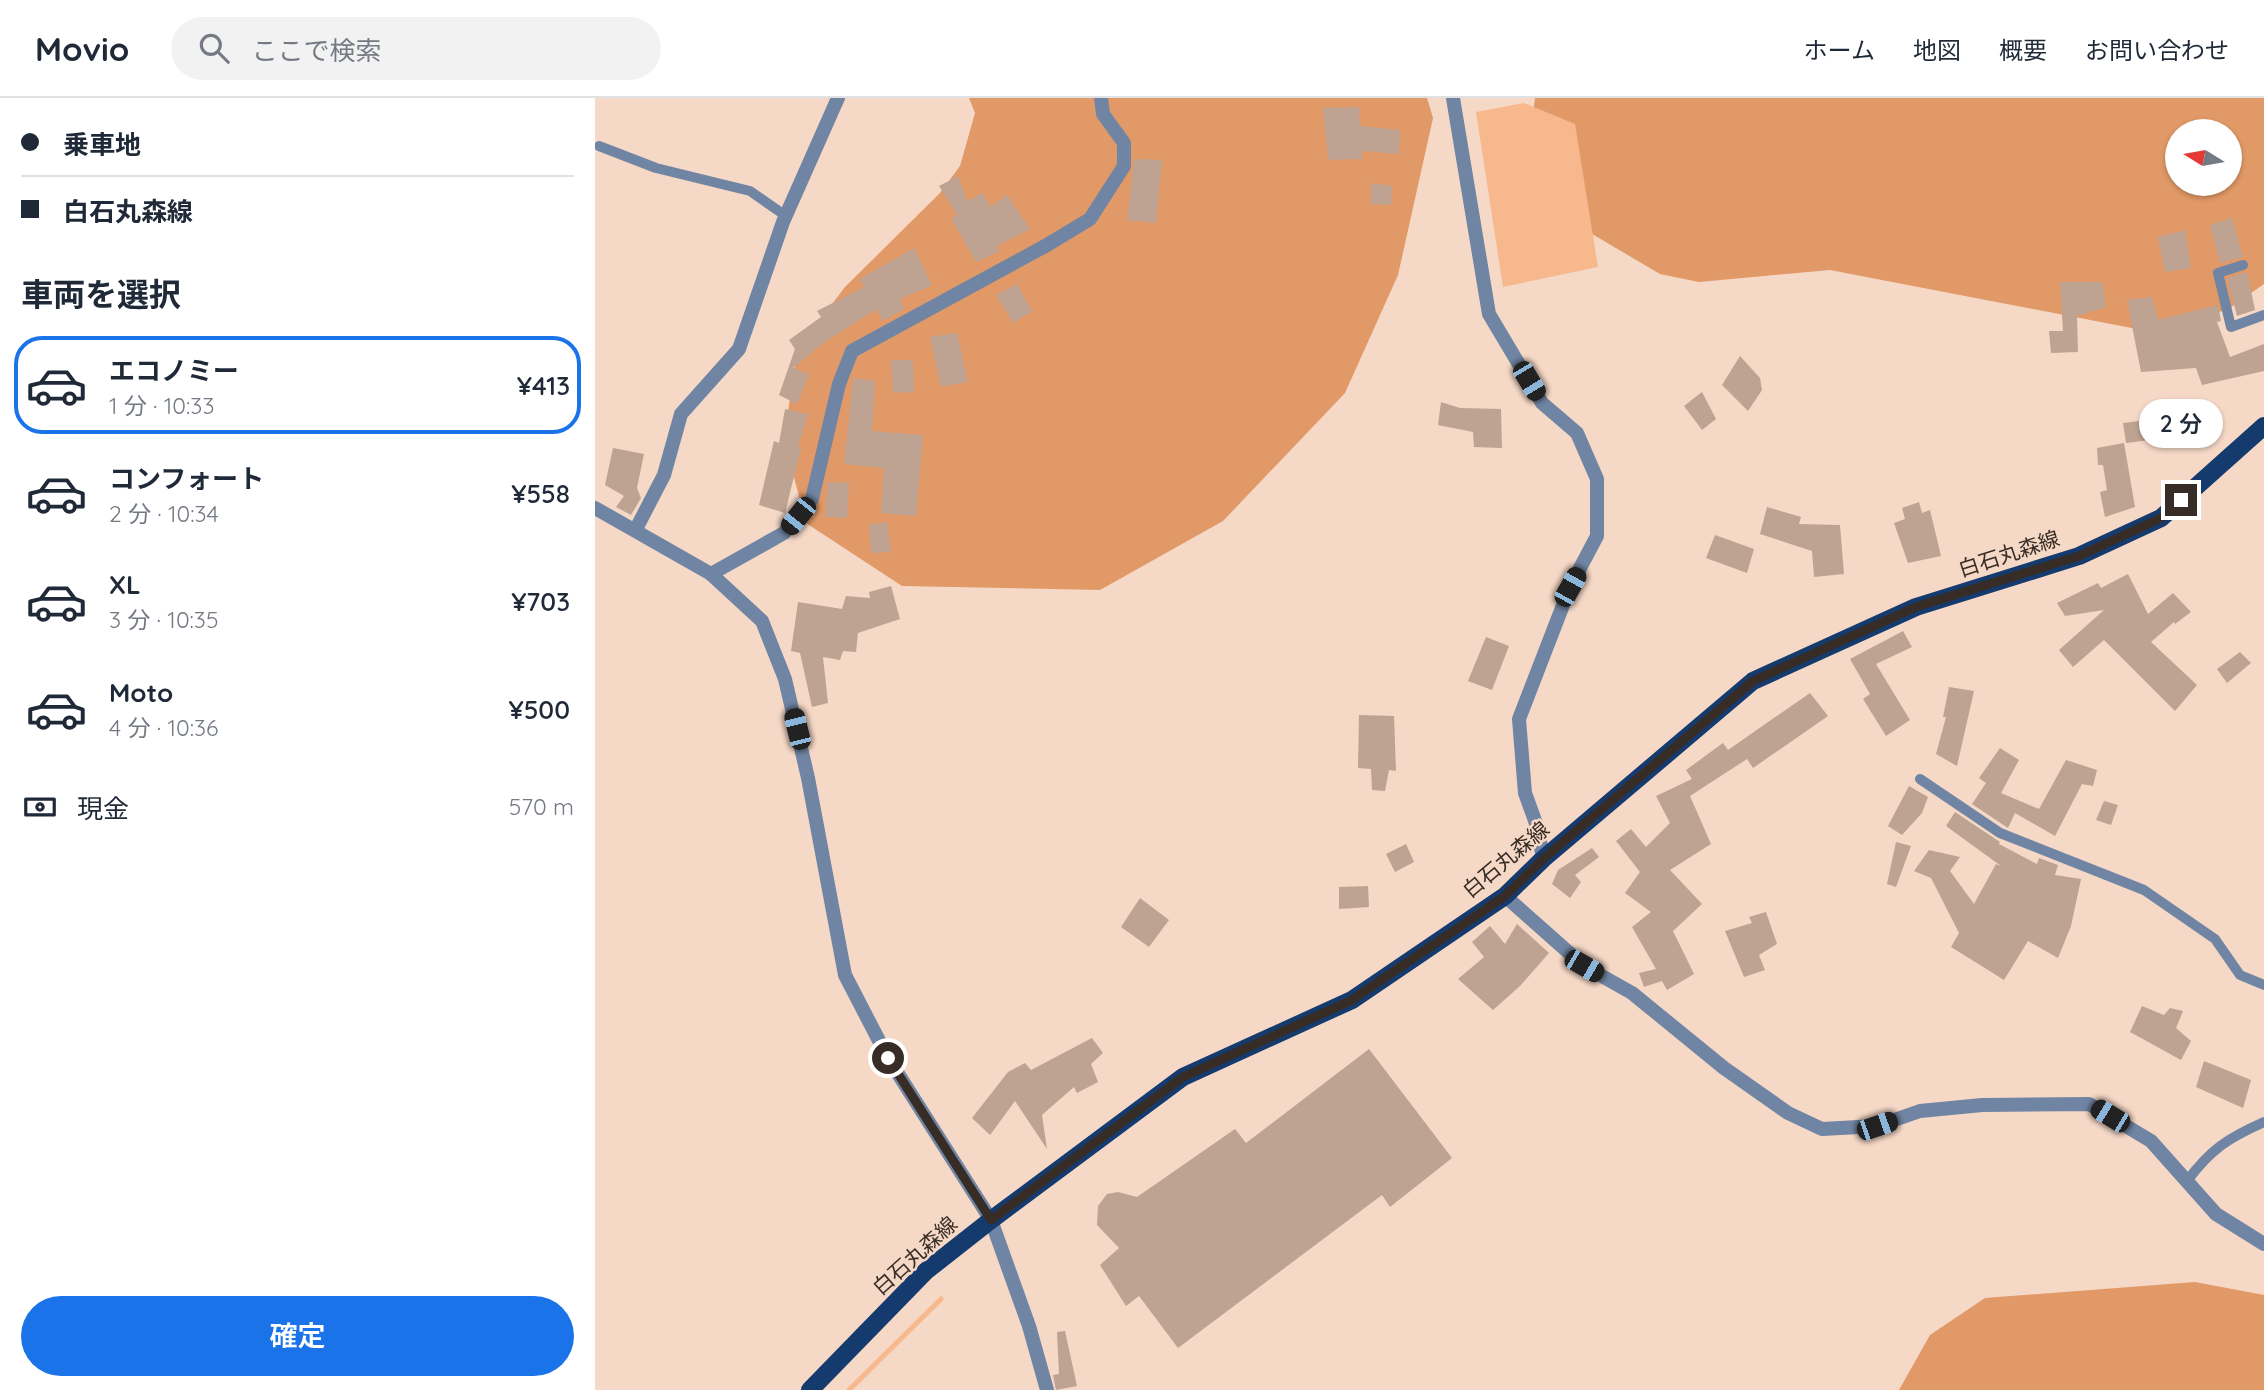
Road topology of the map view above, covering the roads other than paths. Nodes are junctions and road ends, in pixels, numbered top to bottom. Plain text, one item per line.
1 (838, 98) edge
2 (1101, 98) edge
3 (1453, 98) edge
4 (599, 146) dead end
5 (786, 216) junction
6 (2243, 265) dead end
7 (2264, 315) edge
8 (2264, 426) edge
9 (595, 508) edge
10 (636, 529) junction
11 (711, 574) junction
12 (1920, 779) dead end
13 (1543, 859) junction
14 (1505, 896) junction
15 (2264, 985) edge
16 (2264, 1122) edge
17 (2187, 1181) junction
18 (991, 1220) junction
19 (2264, 1244) edge
20 (810, 1390) edge
21 (1047, 1390) edge

1 - 5 street
2 - 11 street
3 - 13 street
4 - 5 lane
5 - 10 street
6 - 7 lane
8 - 13 main road, 白石丸森線
9 - 10 street
10 - 11 street
11 - 18 street
12 - 15 lane
13 - 14 main road, 白石丸森線
14 - 17 street
14 - 18 main road, 白石丸森線
16 - 17 lane
17 - 19 street
18 - 20 main road, 白石丸森線
18 - 21 street

